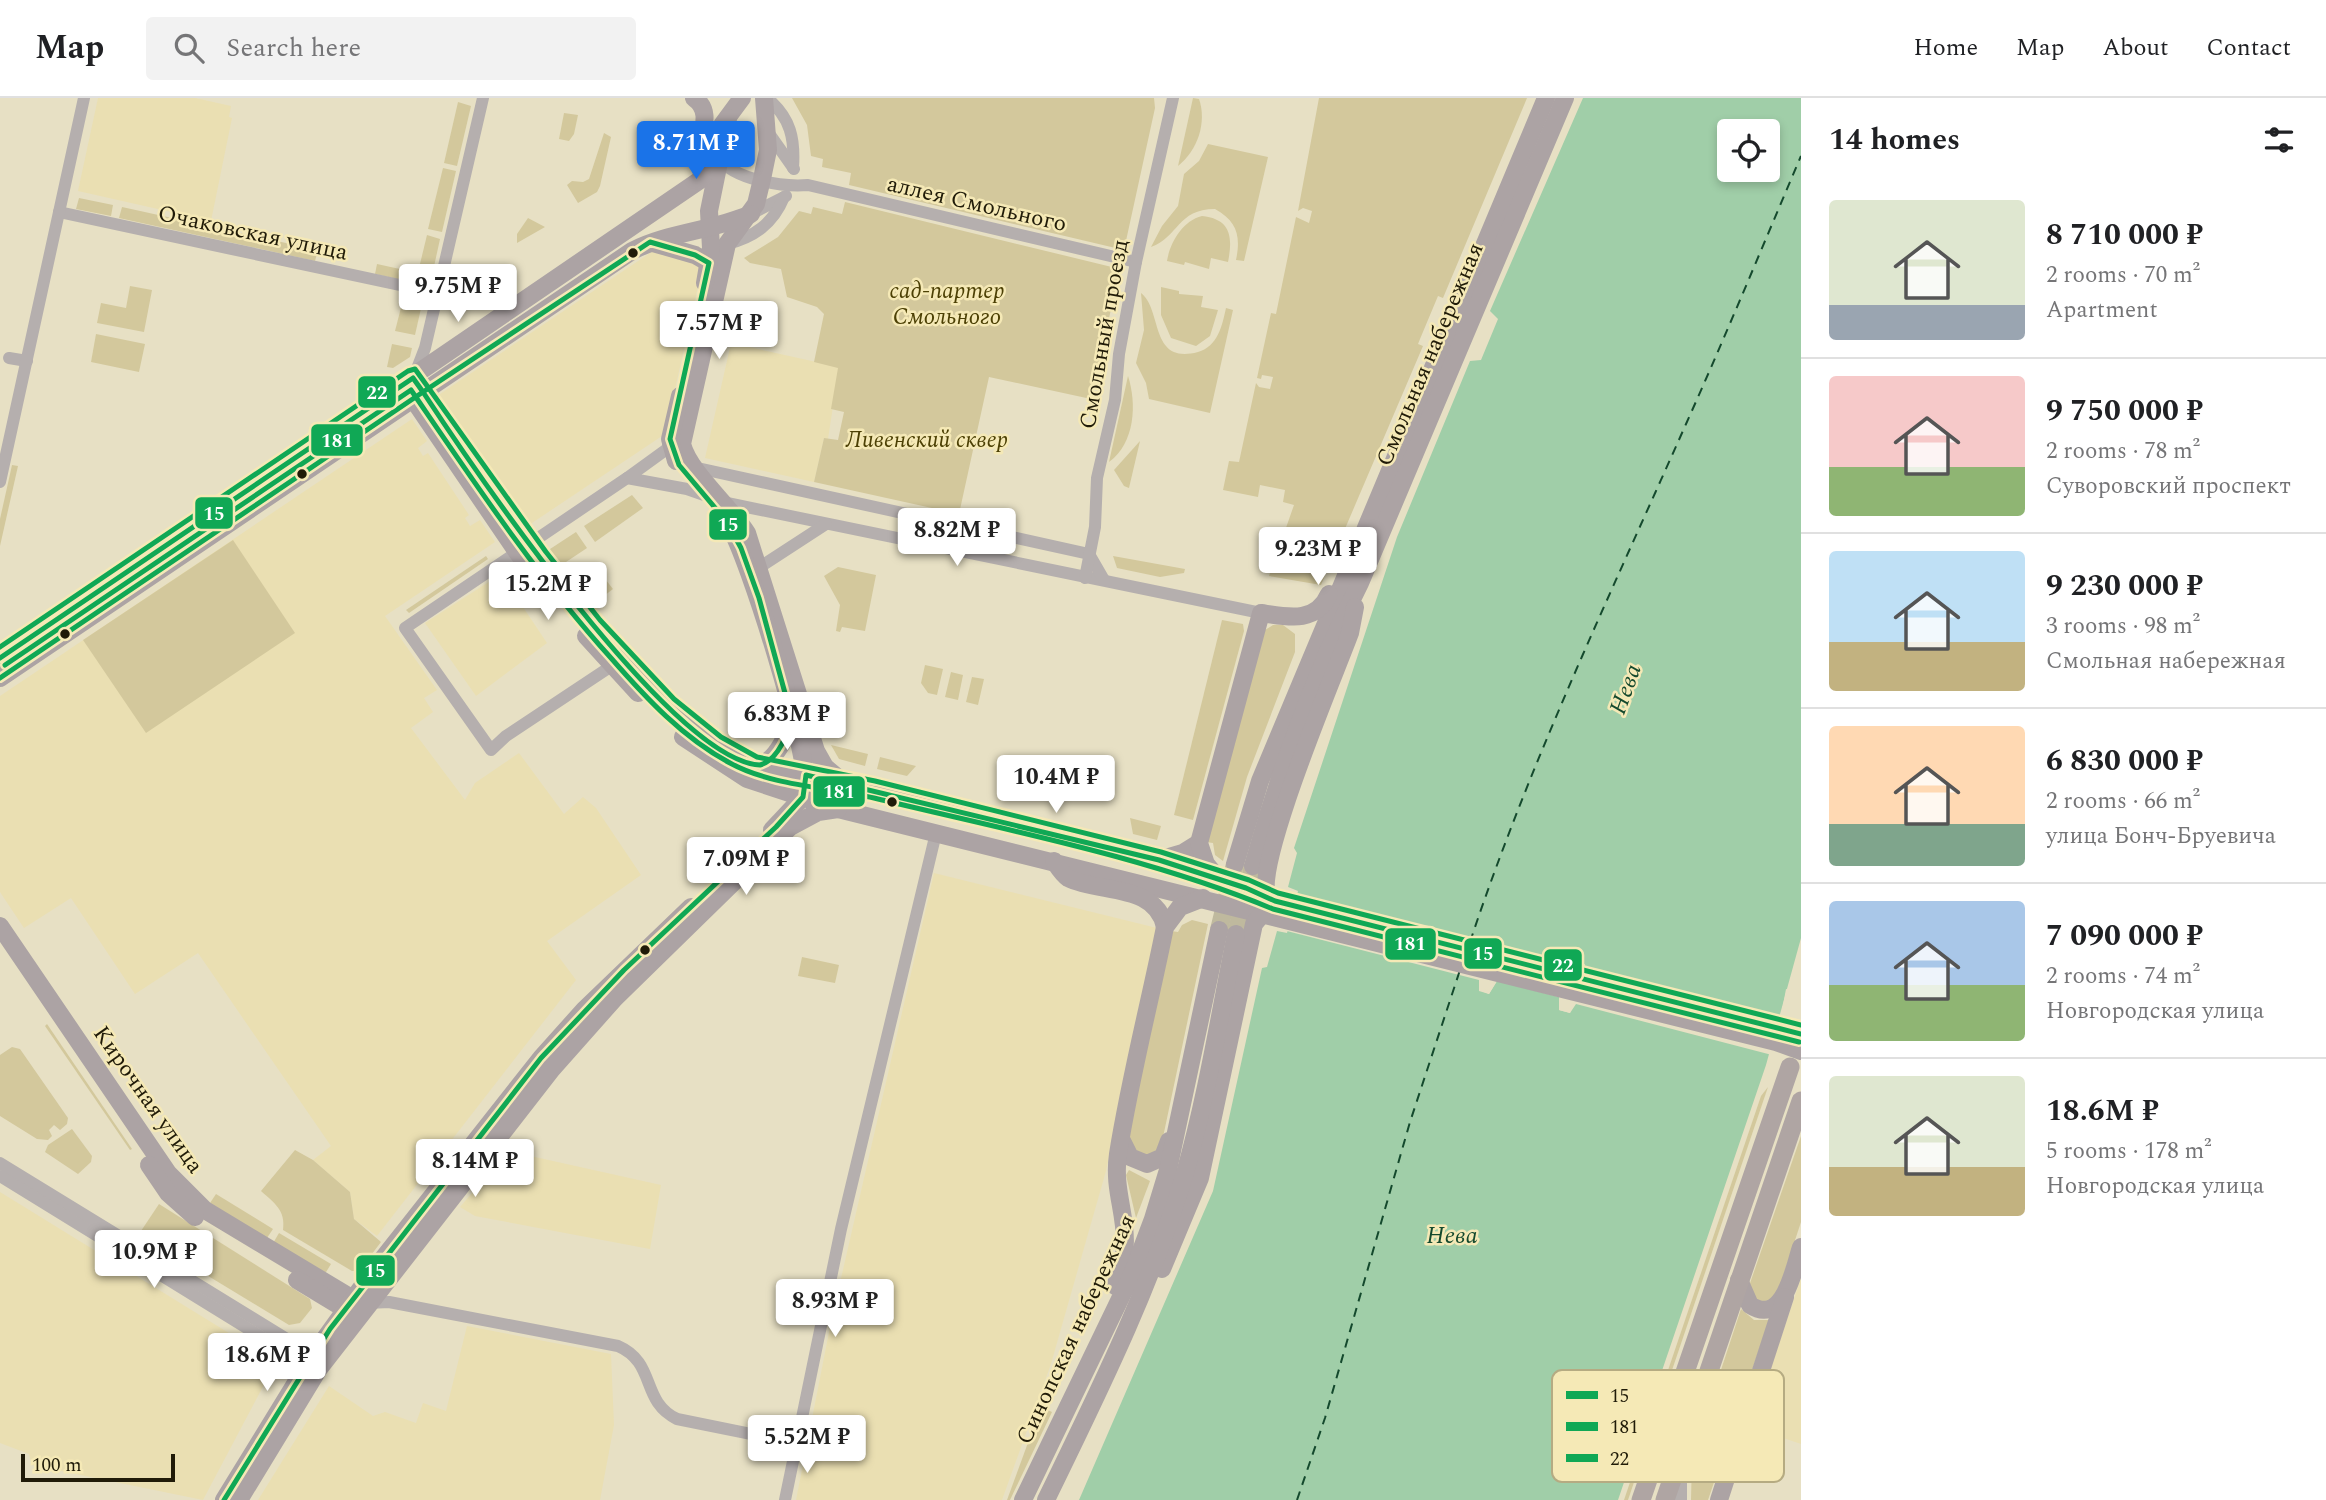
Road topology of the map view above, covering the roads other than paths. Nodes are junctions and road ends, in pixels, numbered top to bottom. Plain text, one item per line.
1 (84, 98) edge
2 (483, 98) edge
3 (694, 98) edge
4 (743, 98) edge
5 (1173, 98) edge
6 (1546, 98) edge
7 (1564, 98) edge
8 (766, 101) edge
9 (728, 118) junction
10 (768, 132) junction
11 (719, 158) junction
12 (793, 168) junction
13 (703, 178) junction
14 (762, 179) junction
15 (808, 185) junction
16 (784, 197) junction
17 (59, 212) junction
18 (751, 214) junction
19 (710, 220) junction
20 (650, 242) junction
21 (726, 248) junction
22 (1136, 262) junction
23 (709, 263) junction
24 (437, 293) junction
25 (9, 358) dead end
26 (26, 361) junction
27 (417, 390) junction
28 (670, 439) junction
29 (685, 466) junction
30 (627, 478) junction
31 (0, 482) edge
32 (706, 497) junction
33 (727, 503) junction
34 (826, 524) junction
35 (522, 549) junction
36 (1090, 554) junction
37 (1349, 565) junction
38 (760, 567) junction
39 (1085, 578) junction
40 (1104, 580) junction
41 (1360, 583) junction
42 (1261, 613) junction
43 (1295, 619) junction
44 (1330, 626) junction
45 (0, 659) edge
46 (618, 662) junction
47 (1305, 669) junction
48 (0, 678) edge
49 (792, 718) junction
50 (759, 766) junction
51 (806, 775) junction
52 (844, 783) junction
53 (803, 796) junction
54 (838, 809) junction
55 (936, 833) junction
56 (1071, 839) junction
57 (1199, 843) junction
58 (1159, 860) junction
59 (1060, 863) junction
60 (1219, 880) junction
61 (1203, 898) junction
62 (1269, 907) junction
63 (0, 926) edge
64 (1165, 927) junction
65 (0, 945) edge
66 (1801, 1034) edge
67 (1796, 1059) edge
68 (1801, 1101) edge
69 (1180, 1112) junction
70 (1121, 1139) junction
71 (0, 1163) edge
72 (0, 1176) edge
73 (1801, 1247) edge
74 (1740, 1280) junction
75 (1785, 1297) junction
76 (355, 1304) junction
77 (1137, 1306) junction
78 (1102, 1334) junction
79 (313, 1362) junction
80 (1687, 1370) edge
81 (1709, 1370) edge
82 (1761, 1370) edge
83 (796, 1443) junction
84 (1647, 1482) edge
85 (1671, 1482) edge
86 (1681, 1482) edge
87 (1725, 1482) edge
88 (224, 1500) edge
89 (239, 1500) edge
90 (785, 1500) edge
91 (1023, 1500) edge
92 (1046, 1500) edge
93 (1641, 1500) edge
94 (1665, 1500) edge
95 (1681, 1500) edge
96 (1719, 1500) edge

1 - 17 street
2 - 24 street
3 - 13 main road
4 - 8 main road
4 - 9 main road
5 - 22 street, Смольный проезд
6 - 37 main road, Смольная набережная
7 - 41 main road, Смольная набережная
8 - 10 main road
8 - 12 street
9 - 11 main road
9 - 13 main road
10 - 12 street
10 - 14 main road
11 - 14 street, аллея Смольного
11 - 19 main road
12 - 15 street
13 - 19 main road
13 - 27 main road
14 - 15 street, аллея Смольного
14 - 18 main road
15 - 16 street
15 - 22 street, аллея Смольного
16 - 18 street
16 - 21 street
17 - 24 street, Очаковская улица
17 - 26 street
18 - 19 main road
18 - 21 main road
19 - 20 main road
19 - 23 main road
20 - 23 main road
20 - 27 main road
21 - 29 main road
22 - 36 street, Смольный проезд
23 - 28 main road
24 - 27 street
25 - 26 street
26 - 31 street
27 - 35 main road
27 - 45 main road
27 - 48 main road
28 - 29 main road
28 - 30 street
29 - 32 main road
29 - 33 main road
29 - 36 street
30 - 32 street
30 - 35 street
32 - 33 street
32 - 49 main road
33 - 34 street
33 - 38 main road
34 - 38 street
34 - 39 street
35 - 46 main road
35 - 46 street
36 - 39 street, Смольный проезд
36 - 40 street
37 - 43 main road
37 - 44 main road, Смольная набережная
38 - 52 main road
39 - 40 street
40 - 42 street
41 - 44 main road, Смольная набережная
41 - 62 main road
42 - 43 main road
42 - 57 main road
43 - 47 main road
44 - 47 main road
44 - 47 main road
46 - 50 main road
46 - 53 main road
49 - 50 main road
49 - 51 main road
50 - 51 main road
51 - 52 main road
51 - 53 main road
52 - 56 main road
53 - 54 main road
53 - 76 main road
54 - 55 main road
54 - 76 main road
55 - 59 main road
55 - 83 street
56 - 58 main road
56 - 59 main road
57 - 58 main road
57 - 60 main road
58 - 60 main road
59 - 61 main road
59 - 64 main road
60 - 62 main road
61 - 62 main road
61 - 64 main road
62 - 66 main road
62 - 67 main road
62 - 77 main road
63 - 76 main road, Кирочная улица
64 - 70 main road
65 - 76 main road, Кирочная улица
67 - 80 main road
68 - 74 main road
69 - 70 main road
69 - 77 main road, Синопская набережная
69 - 78 main road, Синопская набережная
70 - 78 main road
71 - 79 street
72 - 79 street
73 - 75 main road
74 - 75 main road
74 - 81 main road
75 - 82 main road
76 - 79 main road
76 - 83 street, Кирочная улица
77 - 92 main road, Синопская набережная
78 - 91 main road, Синопская набережная
79 - 88 main road
79 - 89 main road
83 - 90 street
84 - 93 main road
85 - 94 main road
86 - 95 street
87 - 96 main road

